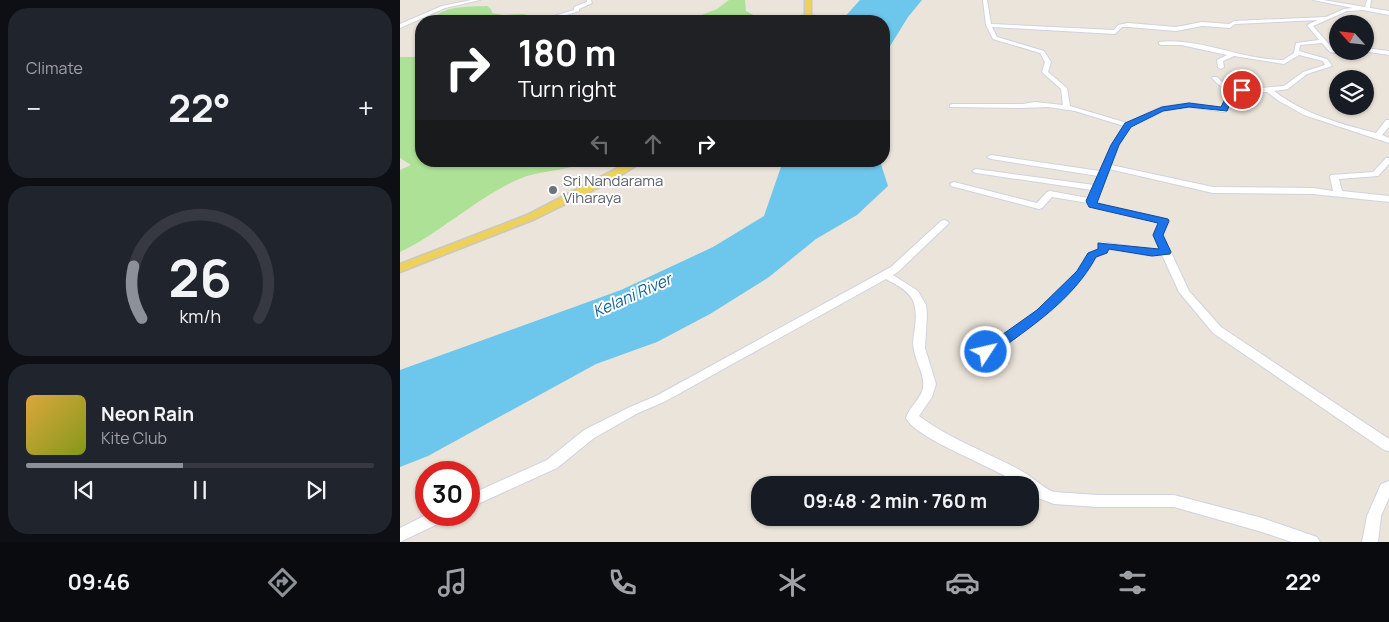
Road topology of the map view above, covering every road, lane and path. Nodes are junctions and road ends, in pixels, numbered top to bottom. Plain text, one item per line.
1 (478, 0) edge
2 (589, 0) edge
3 (808, 0) edge
4 (985, 0) edge
5 (1315, 0) edge
6 (1369, 0) edge
7 (1364, 9) junction
8 (1389, 13) edge
9 (425, 15) edge
10 (562, 15) edge
11 (809, 15) edge
12 (1325, 18) junction
13 (415, 20) edge
14 (989, 25) junction
15 (400, 26) edge
16 (1161, 43) dead end
17 (1326, 43) junction
18 (1329, 44) edge
19 (1329, 47) edge
20 (1374, 52) edge
21 (1298, 53) junction
22 (1389, 53) edge
23 (1240, 54) junction
24 (1221, 67) dead end
25 (1215, 78) dead end
26 (1269, 90) junction
27 (1238, 92) junction
28 (952, 106) dead end
29 (1067, 109) junction
30 (1389, 122) edge
31 (1128, 125) junction
32 (1378, 136) junction
33 (1389, 142) edge
34 (991, 157) dead end
35 (1389, 160) edge
36 (628, 167) edge
37 (1104, 170) junction
38 (976, 172) dead end
39 (954, 184) dead end
40 (1096, 188) junction
41 (1338, 193) junction
42 (1389, 199) edge
43 (1091, 201) junction
44 (944, 223) dead end
45 (1166, 252) junction
46 (400, 268) edge
47 (886, 275) junction
48 (986, 352) dead end
49 (1389, 446) edge
50 (1389, 487) edge
51 (480, 497) edge
52 (418, 526) edge
53 (400, 535) edge
54 (1312, 542) edge
55 (1370, 542) edge

1 - 9 street
2 - 10 street
3 - 11 main road
4 - 14 street
5 - 7 street
6 - 7 street
7 - 8 street
7 - 12 street
12 - 14 street
12 - 17 street
13 - 15 street
14 - 29 street
16 - 23 street
17 - 18 street
17 - 19 street
17 - 21 street
20 - 22 street
21 - 23 street
21 - 26 street
23 - 24 street
25 - 27 street
26 - 27 street
26 - 32 street
27 - 31 street
28 - 29 street
29 - 31 street
30 - 32 street
31 - 37 street
32 - 33 street
34 - 37 street
35 - 41 street
36 - 46 main road
37 - 40 street
37 - 41 street
38 - 40 street
39 - 43 street
40 - 43 street
41 - 42 street
43 - 45 street
44 - 47 street
45 - 48 street
45 - 49 street
47 - 51 street
47 - 54 street
50 - 55 street
52 - 53 street

